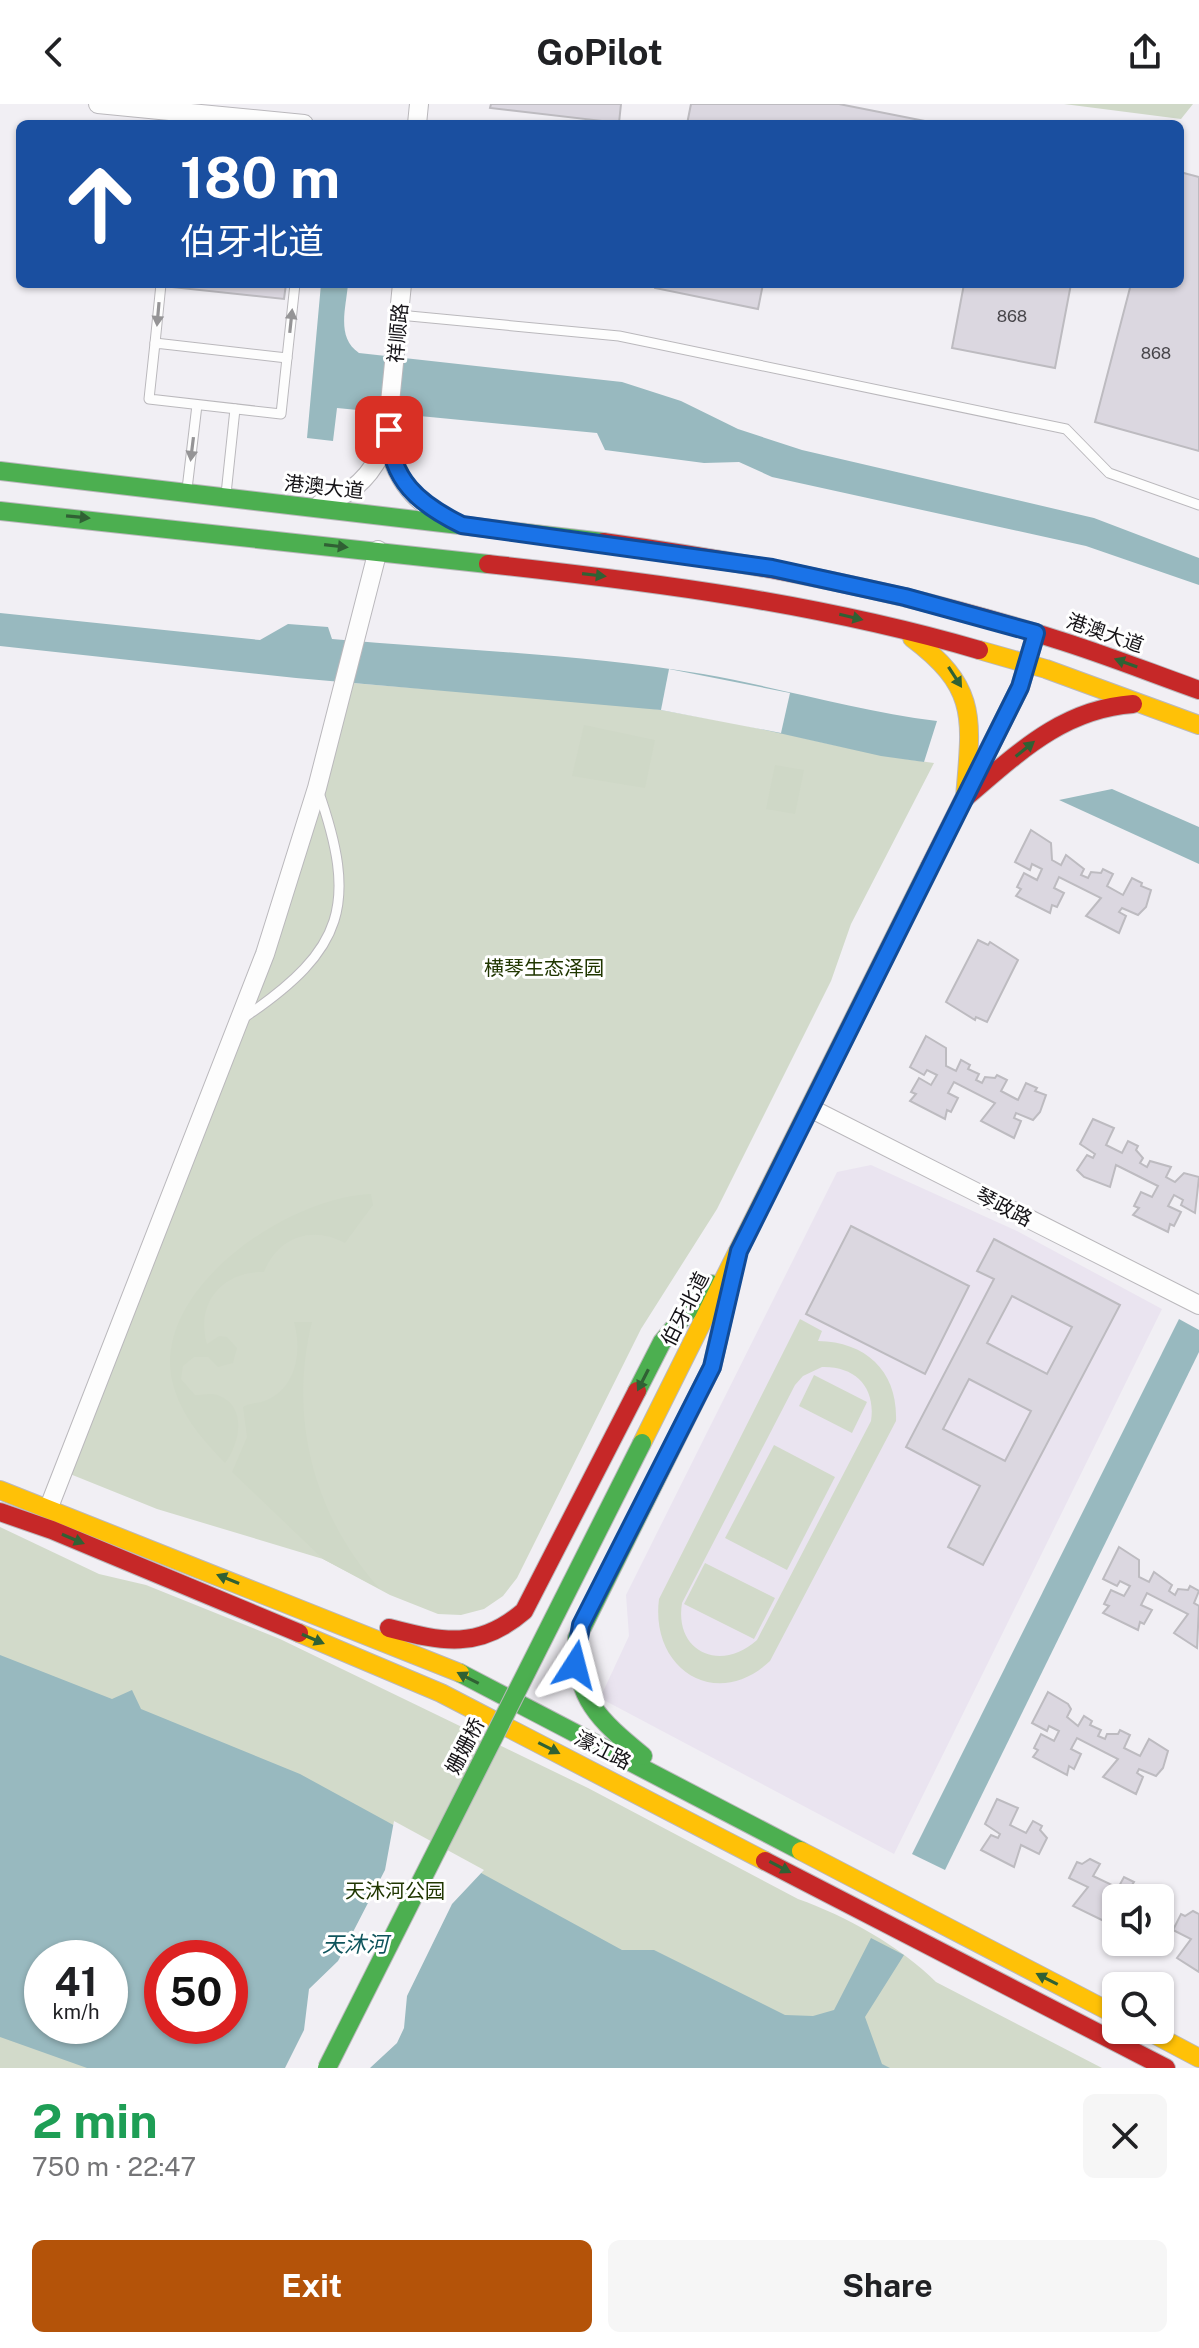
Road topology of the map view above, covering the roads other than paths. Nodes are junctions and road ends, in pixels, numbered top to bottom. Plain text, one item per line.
1 (98, 104) edge
2 (263, 120) edge
3 (161, 288) edge
4 (295, 288) edge
5 (402, 288) edge
6 (399, 315) junction
7 (155, 343) junction
8 (287, 358) junction
9 (197, 405) junction
10 (235, 409) junction
11 (389, 430) junction
12 (0, 471) edge
13 (187, 494) junction
14 (225, 498) junction
15 (1199, 505) edge
16 (302, 506) junction
17 (0, 511) edge
18 (462, 525) junction
19 (378, 550) junction
20 (896, 627) junction
21 (1036, 633) junction
22 (1027, 664) junction
23 (1199, 690) edge
24 (1159, 709) junction
25 (1199, 725) edge
26 (317, 788) junction
27 (965, 798) junction
28 (238, 1021) junction
29 (810, 1108) junction
30 (739, 1251) junction
31 (1199, 1305) edge
32 (642, 1443) joint
33 (0, 1490) edge
34 (49, 1507) junction
35 (0, 1512) edge
36 (284, 1601) junction
37 (686, 1791) junction
38 (1102, 2008) edge
39 (1173, 2044) edge
40 (1198, 2057) edge
41 (327, 2068) edge
42 (1166, 2068) edge

1 - 2 street
3 -> 7 lane
8 -> 4 lane
5 - 6 street, 祥顺路
6 - 11 street, 祥顺路
6 - 15 lane
7 - 8 lane
7 - 9 lane
8 - 10 lane
9 - 10 lane
9 -> 13 lane
10 - 14 lane
11 - 16 street, 祥顺路
11 - 18 street, 祥顺路
12 - 13 main road, 港澳大道
13 - 14 main road, 港澳大道
14 - 16 main road, 港澳大道
16 - 18 main road, 港澳大道
17 -> 19 main road
18 - 21 main road, 港澳大道
19 -> 20 main road
19 - 26 street
20 - 22 main road
20 -> 27 main road
21 - 22 main road, 伯牙北道
23 -> 21 main road, 港澳大道
22 - 24 main road
22 - 27 main road, 伯牙北道
24 - 25 main road
27 -> 24 main road
26 - 28 street
26 - 28 lane
27 - 29 main road, 伯牙北道
28 - 34 street
29 - 30 main road, 伯牙北道
29 - 31 street, 琴政路
30 - 32 main road, 伯牙北道
30 -> 36 main road
30 - 37 main road
32 - 41 main road, 姗姗桥, bridge
33 - 34 main road, 濠江路
36 -> 34 main road, 濠江路
35 -> 42 main road, 濠江路
37 -> 36 main road, 濠江路
38 -> 37 main road, 濠江路
39 - 40 main road

